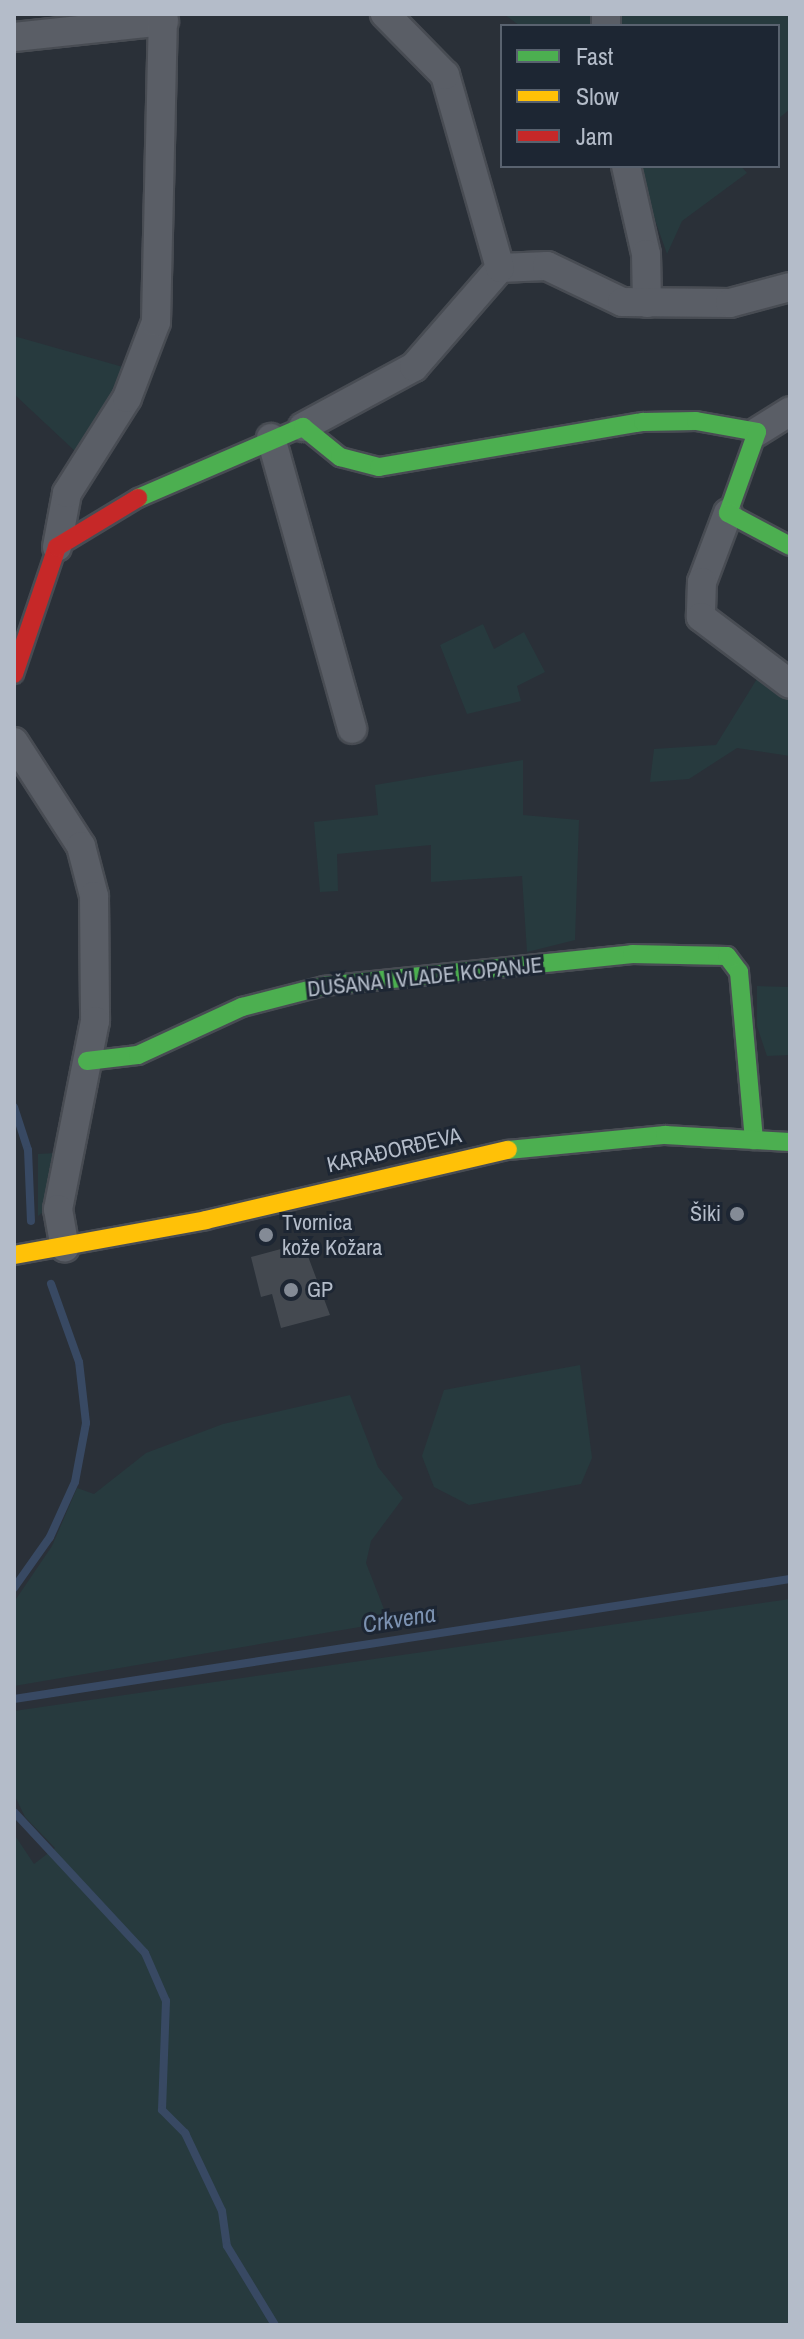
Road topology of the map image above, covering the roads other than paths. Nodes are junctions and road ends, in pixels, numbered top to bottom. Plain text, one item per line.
1 (385, 14) edge
2 (164, 18) edge
3 (14, 37) edge
4 (626, 168) edge
5 (500, 268) junction
6 (790, 287) edge
7 (647, 303) junction
8 (790, 411) edge
9 (303, 427) junction
10 (757, 432) junction
11 (271, 438) junction
12 (728, 513) junction
13 (790, 546) edge
14 (57, 547) junction
15 (14, 674) edge
16 (790, 684) edge
17 (352, 729) dead end
18 (14, 742) edge
19 (87, 1061) junction
20 (754, 1140) junction
21 (790, 1142) edge
22 (65, 1247) junction
23 (14, 1255) edge

1 - 5 street
2 - 3 street
2 - 14 street
4 - 7 street
5 - 7 street
5 - 9 street
6 - 7 street
8 - 10 street
9 - 10 street
9 - 11 street
10 - 12 street
11 - 14 street
11 - 17 street
12 - 13 street
12 - 16 street
14 - 15 street
18 - 19 street
19 - 20 street, DUŠANA I VLADE KOPANJE
19 - 22 street
20 - 21 street, KARAĐORĐEVA
20 - 22 street, KARAĐORĐEVA
22 - 23 street, KARAĐORĐEVA

